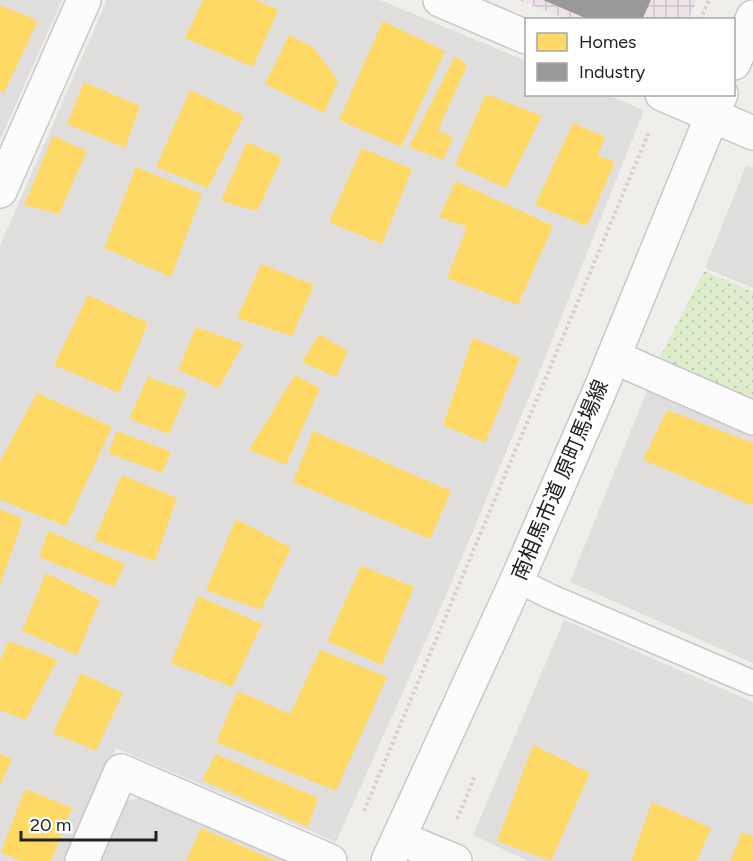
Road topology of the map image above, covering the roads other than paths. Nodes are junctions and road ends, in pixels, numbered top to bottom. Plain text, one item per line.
1 (84, 0) edge
2 (440, 0) edge
3 (753, 17) edge
4 (525, 37) edge
5 (735, 61) edge
6 (672, 96) edge
7 (716, 105) edge
8 (753, 133) edge
9 (0, 191) edge
10 (614, 357) junction
11 (753, 417) edge
12 (518, 580) junction
13 (753, 683) edge
14 (394, 849) edge
15 (82, 861) edge
16 (330, 861) edge
17 (455, 861) edge

1 - 9 street
2 - 4 street
3 - 5 street
6 - 7 street
7 - 8 street
7 - 10 street, 南相馬市道 原町馬場線
10 - 11 street
10 - 12 street, 南相馬市道 原町馬場線
12 - 13 lane
12 - 14 street, 南相馬市道 原町馬場線
14 - 17 street
15 - 16 street

